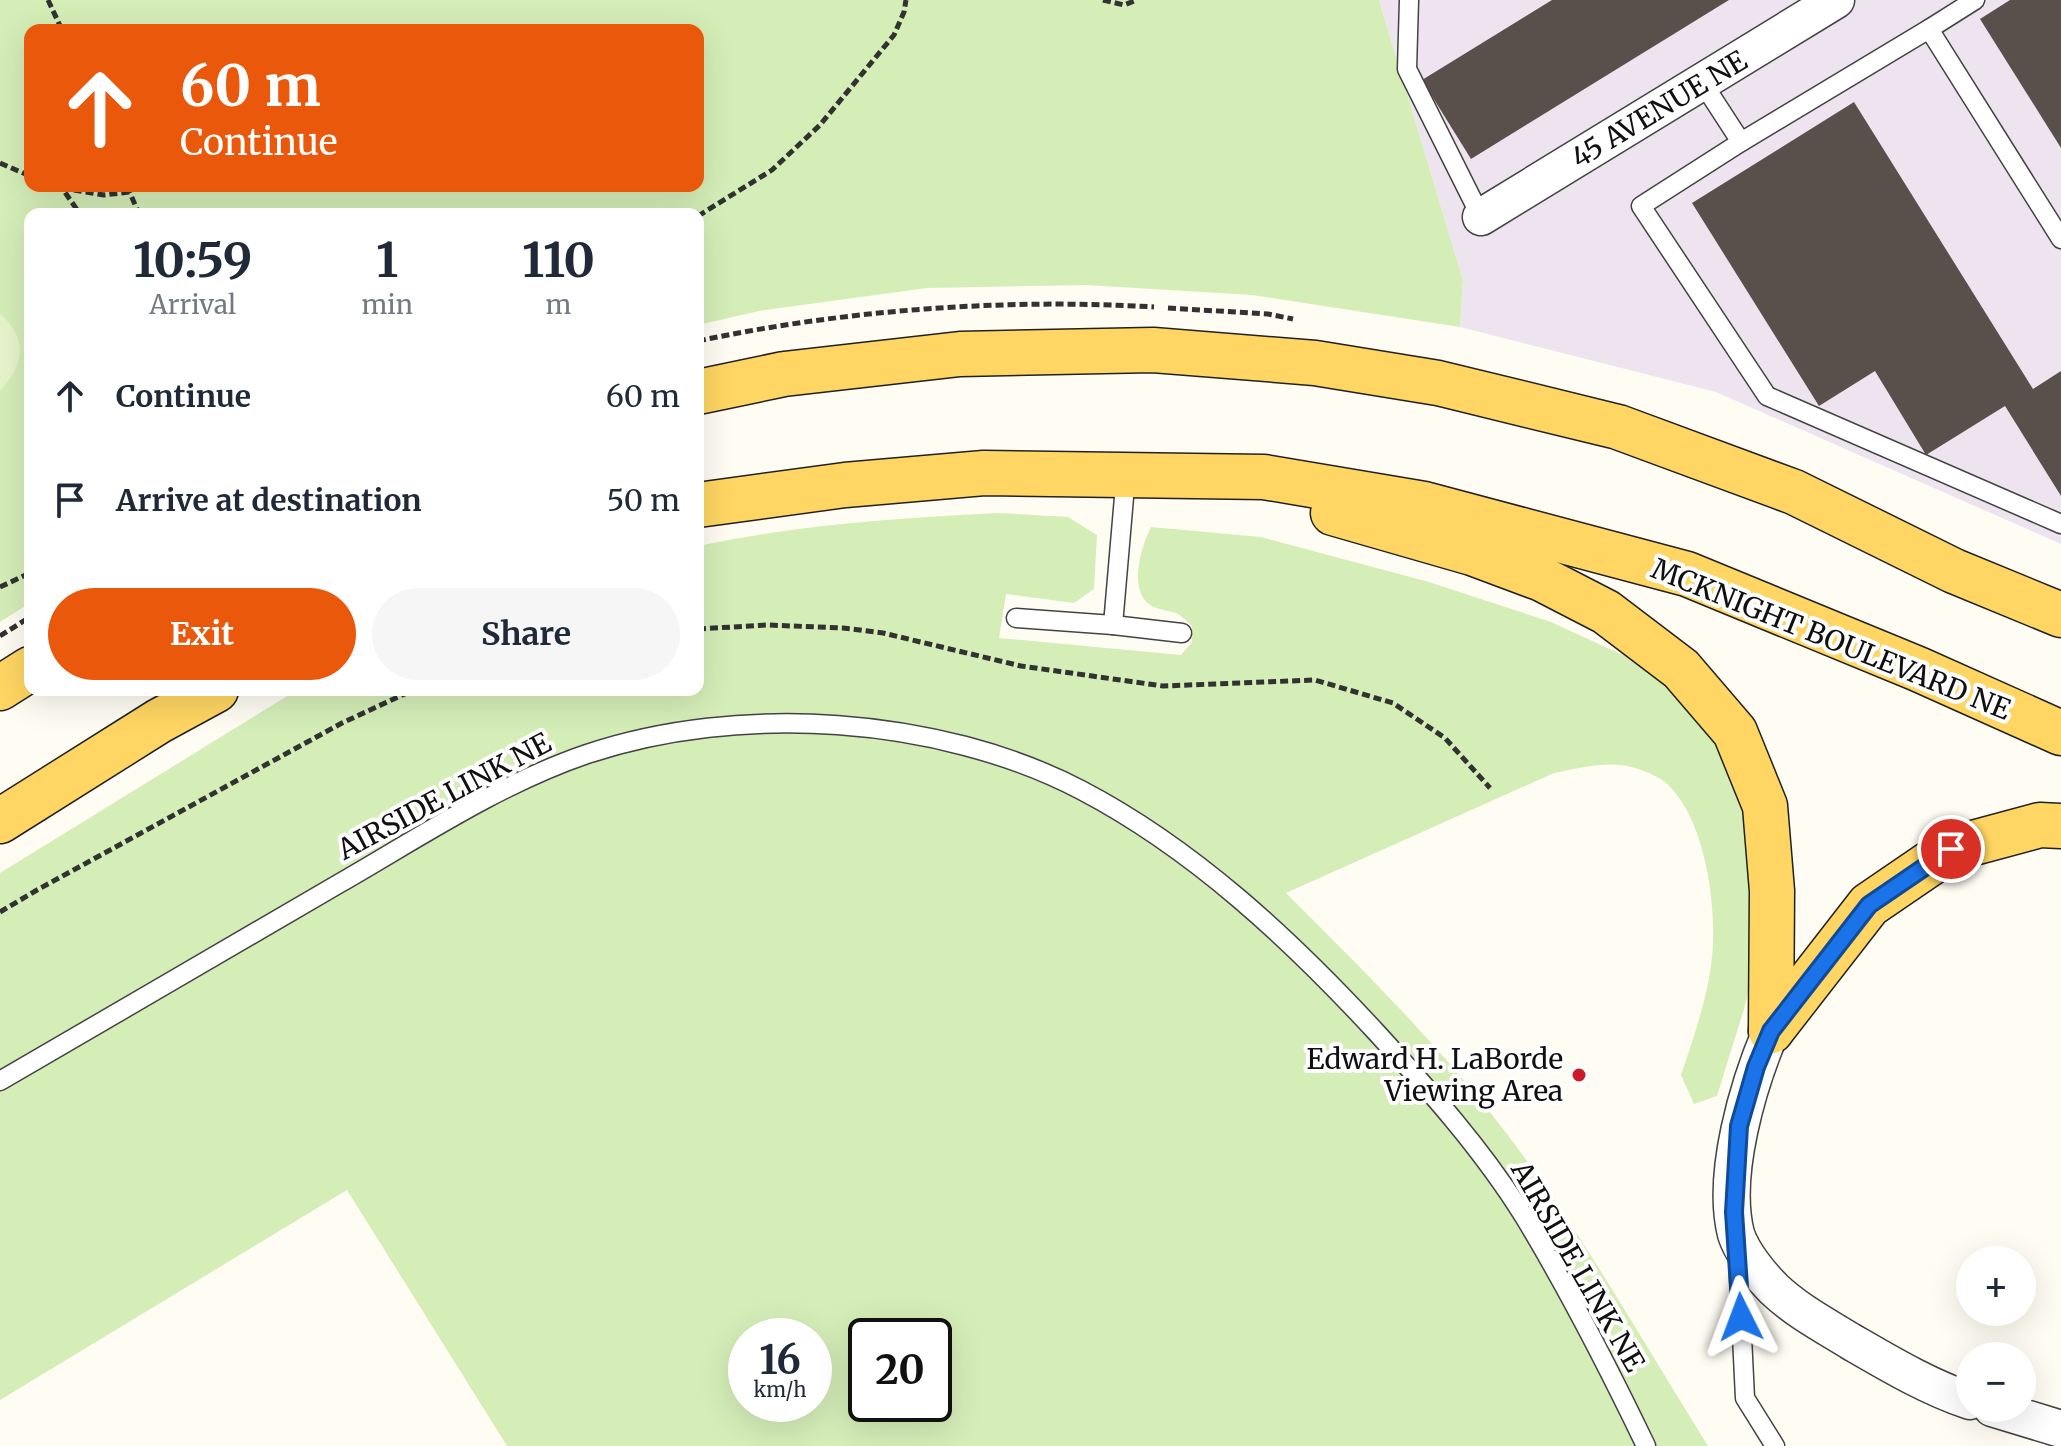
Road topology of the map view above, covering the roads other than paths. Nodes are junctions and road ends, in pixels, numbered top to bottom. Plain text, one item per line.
1 (1409, 0) edge
2 (1836, 0) edge
3 (1975, 0) edge
4 (1929, 29) junction
5 (1702, 82) junction
6 (1741, 142) junction
7 (1481, 217) joint
8 (2061, 239) edge
9 (704, 391) edge
10 (1126, 474) junction
11 (1264, 477) junction
12 (704, 504) edge
13 (2061, 524) edge
14 (2061, 615) edge
15 (1016, 618) dead end
16 (1113, 625) junction
17 (1182, 633) dead end
18 (24, 673) edge
19 (0, 688) edge
20 (205, 696) edge
21 (2061, 733) edge
22 (0, 821) edge
23 (2061, 826) edge
24 (1771, 1031) junction
25 (0, 1081) edge
26 (1737, 1235) junction
27 (1956, 1395) edge
28 (2036, 1421) edge
29 (2061, 1429) edge
30 (1646, 1446) edge
31 (1775, 1446) edge

1 - 7 lane
2 - 5 street, 45 AVENUE NE
3 - 4 lane
4 - 6 lane
4 - 8 lane
5 - 6 lane
5 - 7 street, 45 AVENUE NE
6 - 13 lane
9 - 14 main road
10 - 11 main road, MCKNIGHT BOULEVARD NE
10 - 12 main road, MCKNIGHT BOULEVARD NE
10 - 16 lane
11 - 21 main road, MCKNIGHT BOULEVARD NE
11 - 24 main road
15 - 16 lane
16 - 17 lane
18 - 19 main road
20 - 22 main road
23 - 24 main road
24 - 26 street
25 - 30 lane, AIRSIDE LINK NE
26 - 27 street
26 - 31 lane
28 - 29 street

